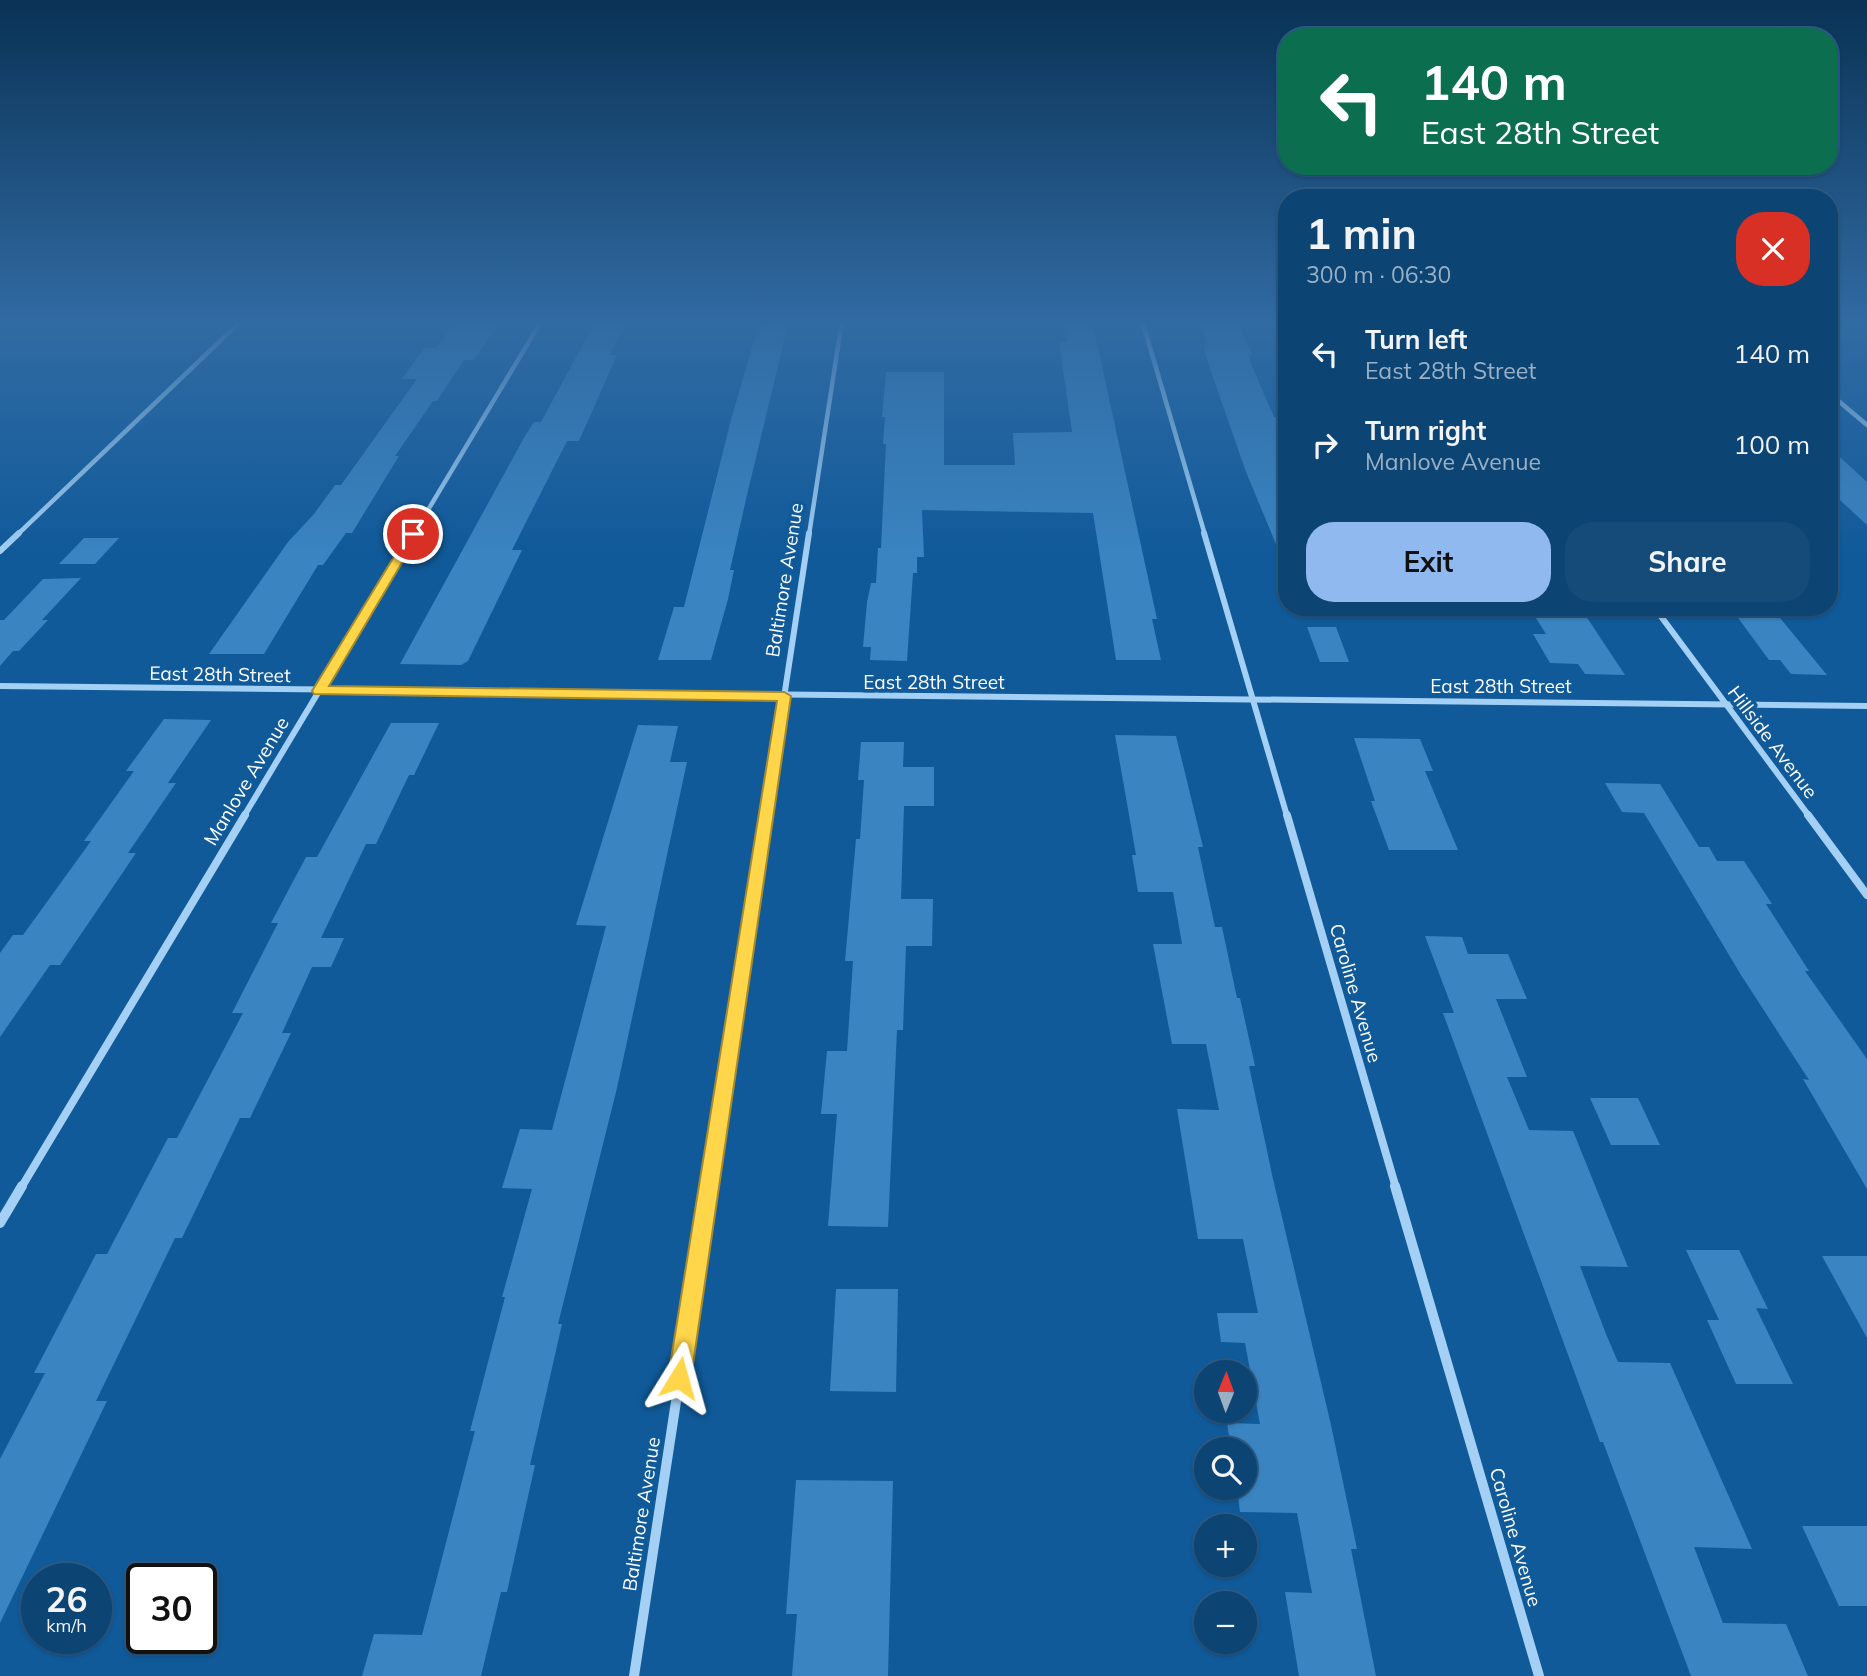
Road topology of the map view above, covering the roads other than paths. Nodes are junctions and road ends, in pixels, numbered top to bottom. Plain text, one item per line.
1 (160, 398) edge
2 (495, 398) edge
3 (830, 398) edge
4 (1165, 398) edge
5 (1838, 401) edge
6 (1867, 425) edge
7 (0, 551) edge
8 (1661, 616) edge
9 (0, 686) edge
10 (319, 691) junction
11 (784, 696) junction
12 (1253, 701) junction
13 (1726, 704) junction
14 (1867, 706) edge
15 (1867, 895) edge
16 (0, 1223) edge
17 (634, 1676) edge
18 (1539, 1676) edge

1 - 7 street
2 - 10 street, Manlove Avenue
3 - 11 street, Baltimore Avenue
4 - 12 street, Caroline Avenue
5 - 6 street
8 - 13 street, Hillside Avenue
9 - 10 street, East 28th Street
10 - 11 street, East 28th Street
10 - 16 street, Manlove Avenue
11 - 12 street, East 28th Street
11 - 17 street, Baltimore Avenue
12 - 13 street, East 28th Street
12 - 18 street, Caroline Avenue
13 - 14 street, East 28th Street
13 - 15 street, Hillside Avenue

